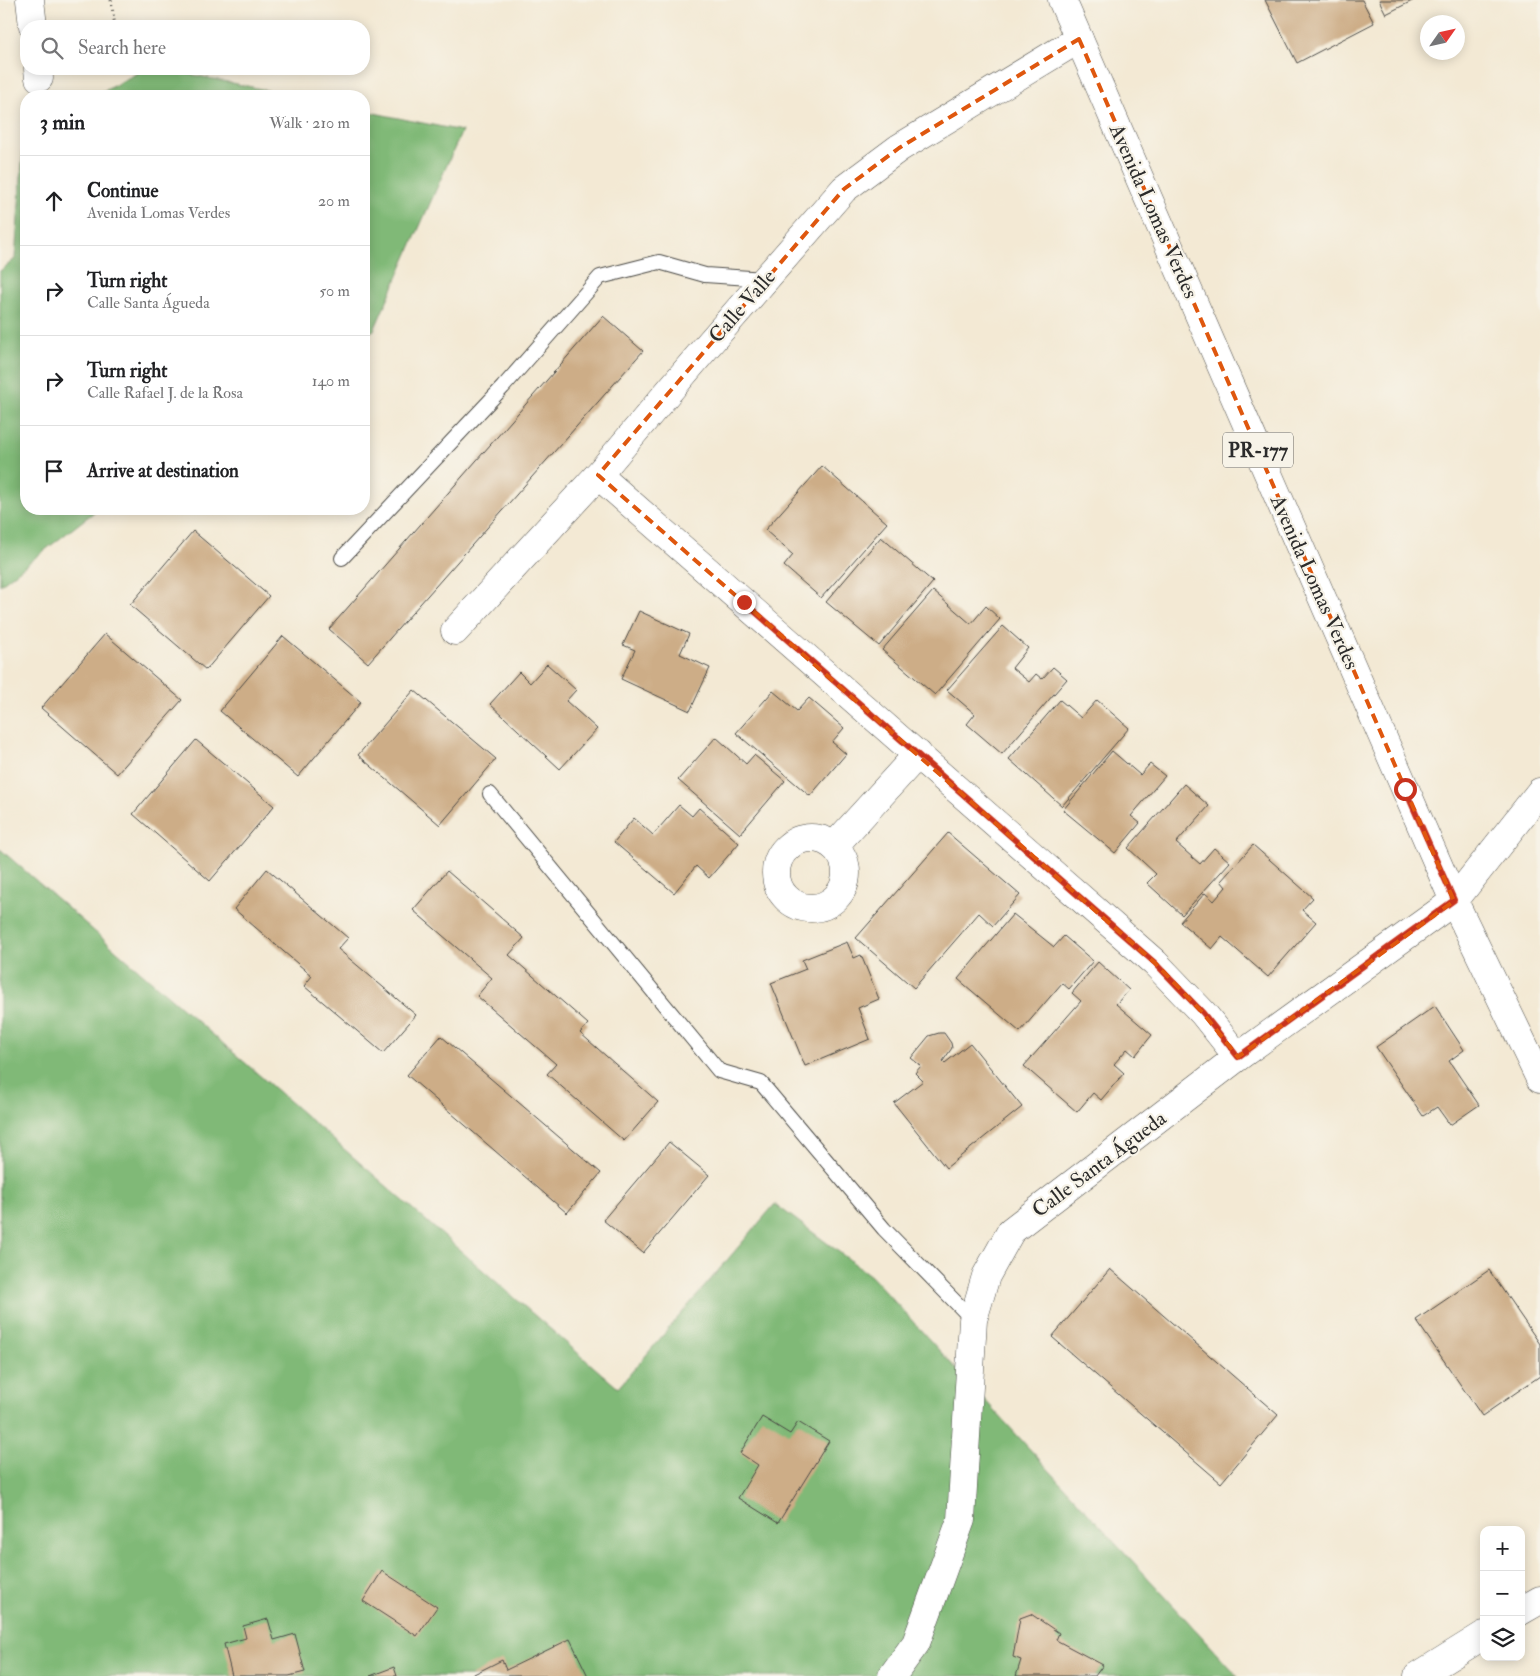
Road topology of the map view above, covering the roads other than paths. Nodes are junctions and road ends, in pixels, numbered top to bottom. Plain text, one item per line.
1 (30, 0) edge
2 (1062, 0) edge
3 (32, 20) edge
4 (1079, 39) junction
5 (766, 279) junction
6 (598, 475) junction
7 (342, 558) dead end
8 (456, 631) dead end
9 (918, 754) junction
10 (1540, 792) edge
11 (490, 794) dead end
12 (834, 846) dead end
13 (1454, 900) junction
14 (1238, 1057) junction
15 (1540, 1079) edge
16 (973, 1320) junction
17 (1540, 1600) edge
18 (1525, 1609) edge
19 (1480, 1637) edge
20 (892, 1676) edge
21 (1418, 1676) edge

1 - 3 street
2 - 4 street, Avenida Lomas Verdes / PR-177
4 - 5 street, Calle Valle
4 - 13 street, Avenida Lomas Verdes / PR-177
5 - 6 street, Calle Valle
5 - 7 lane
6 - 8 street, Calle Valle
6 - 9 street
9 - 12 street
9 - 14 street
10 - 13 street, Calle Santa Águeda
11 - 16 lane
13 - 14 street, Calle Santa Águeda
13 - 15 street, Avenida Lomas Verdes / PR-177
14 - 16 street, Calle Santa Águeda
16 - 20 street, Calle Santa Águeda
17 - 18 street
19 - 21 street

